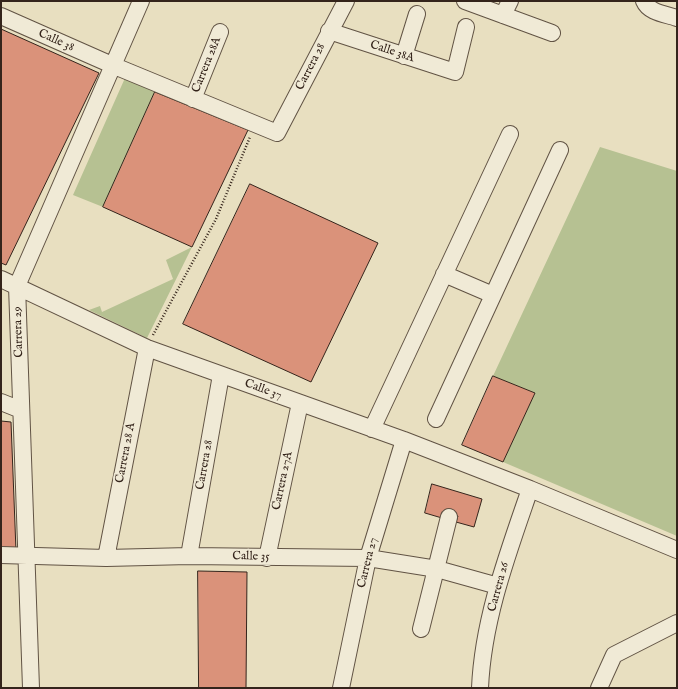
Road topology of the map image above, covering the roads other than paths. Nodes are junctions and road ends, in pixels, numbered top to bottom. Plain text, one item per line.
1 (141, 1) edge
2 (346, 1) edge
3 (465, 1) edge
4 (644, 1) edge
5 (506, 8) edge
6 (418, 14) dead end
7 (1, 16) edge
8 (677, 18) edge
9 (466, 27) dead end
10 (329, 31) junction
11 (220, 32) dead end
12 (552, 33) dead end
13 (404, 56) junction
14 (112, 65) junction
15 (193, 99) junction
16 (277, 133) joint
17 (510, 134) dead end
18 (560, 150) dead end
19 (444, 274) junction
20 (1, 279) edge
21 (17, 286) junction
22 (493, 295) junction
23 (147, 348) junction
24 (221, 375) junction
25 (1, 402) edge
26 (300, 404) junction
27 (21, 410) junction
28 (436, 419) dead end
29 (372, 429) junction
30 (404, 440) junction
31 (530, 489) junction
32 (449, 517) dead end
33 (677, 550) edge
34 (1, 555) edge
35 (26, 555) junction
36 (189, 556) junction
37 (106, 558) junction
38 (267, 558) junction
39 (368, 558) junction
40 (437, 569) junction
41 (498, 586) junction
42 (677, 623) edge
43 (422, 629) dead end
44 (31, 688) edge
45 (341, 688) edge
46 (480, 688) edge
47 (598, 688) edge

1 - 14 street, Carrera 29
2 - 10 street, Carrera 28
3 - 5 street
4 - 8 street
5 - 12 street
6 - 13 street
7 - 14 street, Calle 38
9 - 13 street, Calle 38A
10 - 13 street, Calle 38A
10 - 16 street, Carrera 28
11 - 15 street, Carrera 28A
14 - 15 street, Calle 38
14 - 21 street, Carrera 29
15 - 16 street, Calle 38
17 - 19 street
18 - 22 street
19 - 22 street
19 - 29 street
20 - 21 street, Calle 37
21 - 23 street, Calle 37
21 - 27 street, Carrera 29
22 - 28 street
23 - 24 street, Calle 37
23 - 37 street, Carrera 28 A
24 - 26 street, Calle 37
24 - 36 street, Carrera 28
25 - 27 street
26 - 29 street, Calle 37
26 - 38 street, Carrera 27A
27 - 35 street, Carrera 29
29 - 30 street, Calle 37
30 - 31 street, Calle 37
30 - 39 street, Carrera 27
31 - 33 street, Calle 37
31 - 41 street, Carrera 26
32 - 40 street
34 - 35 street, Calle 35
35 - 37 street, Calle 35
35 - 44 street, Carrera 29
36 - 37 street, Calle 35
36 - 38 street, Calle 35
38 - 39 street, Calle 35
39 - 40 street, Calle 35
39 - 45 street, Carrera 27
40 - 41 street, Calle 35
40 - 43 street
41 - 46 street, Carrera 26
42 - 47 street

